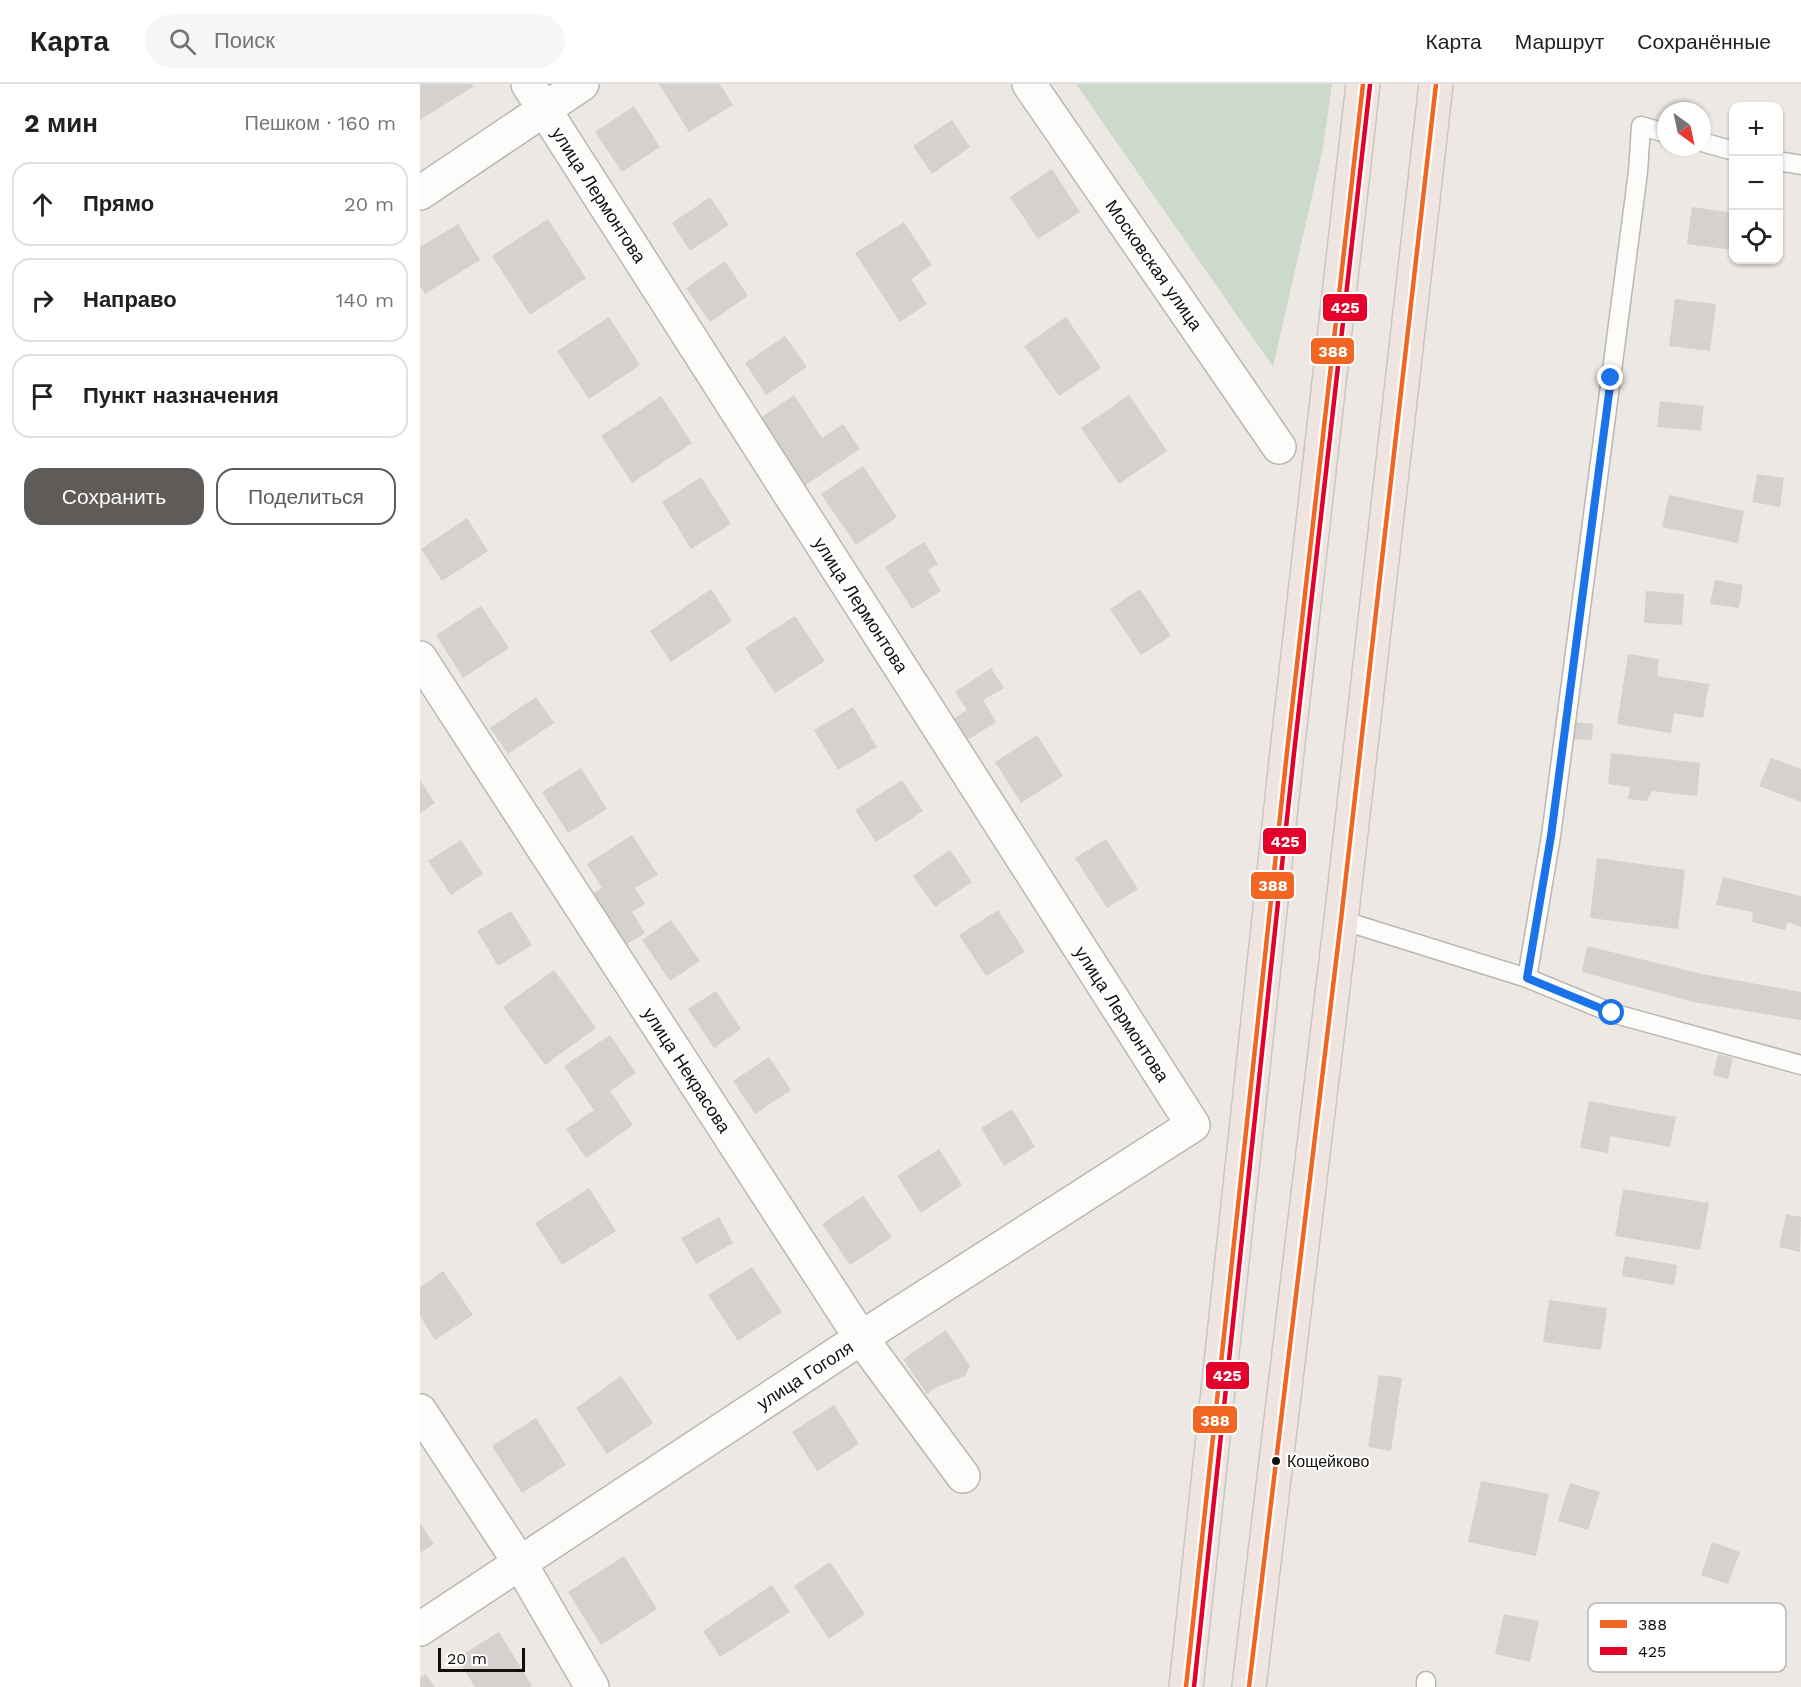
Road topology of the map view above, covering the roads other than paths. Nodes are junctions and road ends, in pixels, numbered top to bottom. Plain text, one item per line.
1 (582, 84) edge
2 (1029, 84) edge
3 (1363, 84) edge
4 (1436, 84) edge
5 (536, 96) edge
6 (1657, 130) edge
7 (1711, 145) edge
8 (1729, 150) edge
9 (1783, 162) edge
10 (1801, 165) edge
11 (420, 193) edge
12 (1279, 447) dead end
13 (420, 658) edge
14 (1341, 920) junction
15 (1527, 978) junction
16 (1801, 1065) edge
17 (1192, 1125) joint
18 (861, 1338) junction
19 (420, 1411) edge
20 (963, 1476) dead end
21 (520, 1563) junction
22 (420, 1629) edge
23 (592, 1687) edge
24 (1186, 1687) edge
25 (1249, 1687) edge

1 - 5 street
2 - 12 street, Московская улица
3 - 24 highway
4 - 14 highway
5 - 11 street
5 - 17 street, улица Лермонтова
6 - 15 lane
7 - 8 lane
9 - 10 lane
13 - 18 street, улица Некрасова
14 - 15 lane
14 - 25 highway
15 - 16 lane
17 - 18 street, улица Гоголя
18 - 20 street, улица Некрасова
18 - 21 street, улица Гоголя
19 - 21 street
21 - 22 street, улица Гоголя
21 - 23 street

